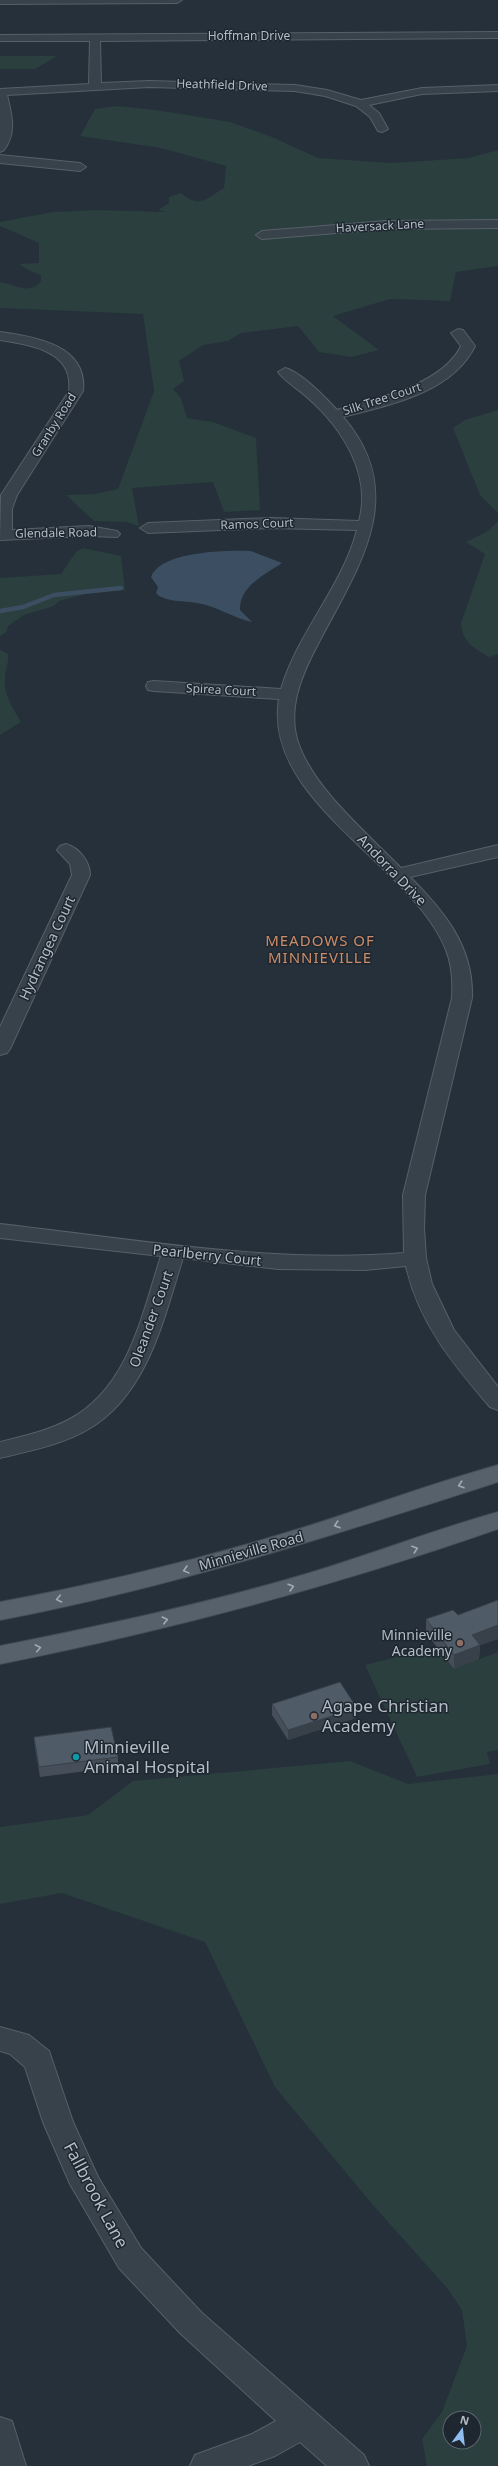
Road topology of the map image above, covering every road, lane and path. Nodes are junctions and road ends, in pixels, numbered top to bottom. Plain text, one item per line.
1 (177, 0) edge
2 (0, 1) edge
3 (36, 1) edge
4 (498, 35) edge
5 (0, 38) edge
6 (95, 38) junction
7 (95, 86) junction
8 (498, 88) edge
9 (0, 92) edge
10 (360, 104) junction
11 (382, 129) dead end
12 (0, 148) edge
13 (0, 159) edge
14 (80, 167) dead end
15 (498, 224) edge
16 (262, 235) dead end
17 (458, 333) dead end
18 (0, 336) edge
19 (284, 372) dead end
20 (335, 415) junction
21 (366, 526) junction
22 (148, 528) dead end
23 (112, 534) dead end
24 (2, 535) edge
25 (154, 686) dead end
26 (288, 694) junction
27 (66, 850) dead end
28 (498, 850) edge
29 (397, 874) junction
30 (0, 1049) edge
31 (0, 1231) edge
32 (174, 1251) junction
33 (414, 1259) junction
34 (498, 1402) edge
35 (0, 1450) edge
36 (498, 1473) edge
37 (498, 1520) edge
38 (0, 1611) edge
39 (0, 1655) edge
40 (0, 2039) edge
41 (303, 2424) junction
42 (0, 2432) edge
43 (9, 2466) edge
44 (207, 2466) edge
45 (352, 2466) edge

1 - 3 street
2 - 3 street
4 - 6 street, Hoffman Drive
5 - 6 street, Hoffman Drive
6 - 7 street
7 - 9 street, Heathfield Drive
7 - 10 street, Heathfield Drive
8 - 10 street
9 - 12 street
10 - 11 street, Heathfield Drive
13 - 14 street
15 - 16 street, Haversack Lane
17 - 20 street, Silk Tree Court
18 - 24 street, Granby Road
19 - 20 street, Andorra Drive
20 - 21 street, Andorra Drive
21 - 22 street, Ramos Court
21 - 26 street, Andorra Drive
23 - 24 street, Glendale Road
25 - 26 street, Spirea Court
26 - 29 street, Andorra Drive
27 - 30 street, Hydrangea Court
28 - 29 street
29 - 33 street, Andorra Drive
31 - 32 street, Pearlberry Court
32 - 33 street, Pearlberry Court
32 - 35 street, Oleander Court
33 - 34 street, Andorra Drive
36 -> 38 main road, Minnieville Road
39 -> 37 main road
40 - 41 street, Fallbrook Lane
41 - 44 street
41 - 45 street, Fallbrook Lane
42 - 43 street

